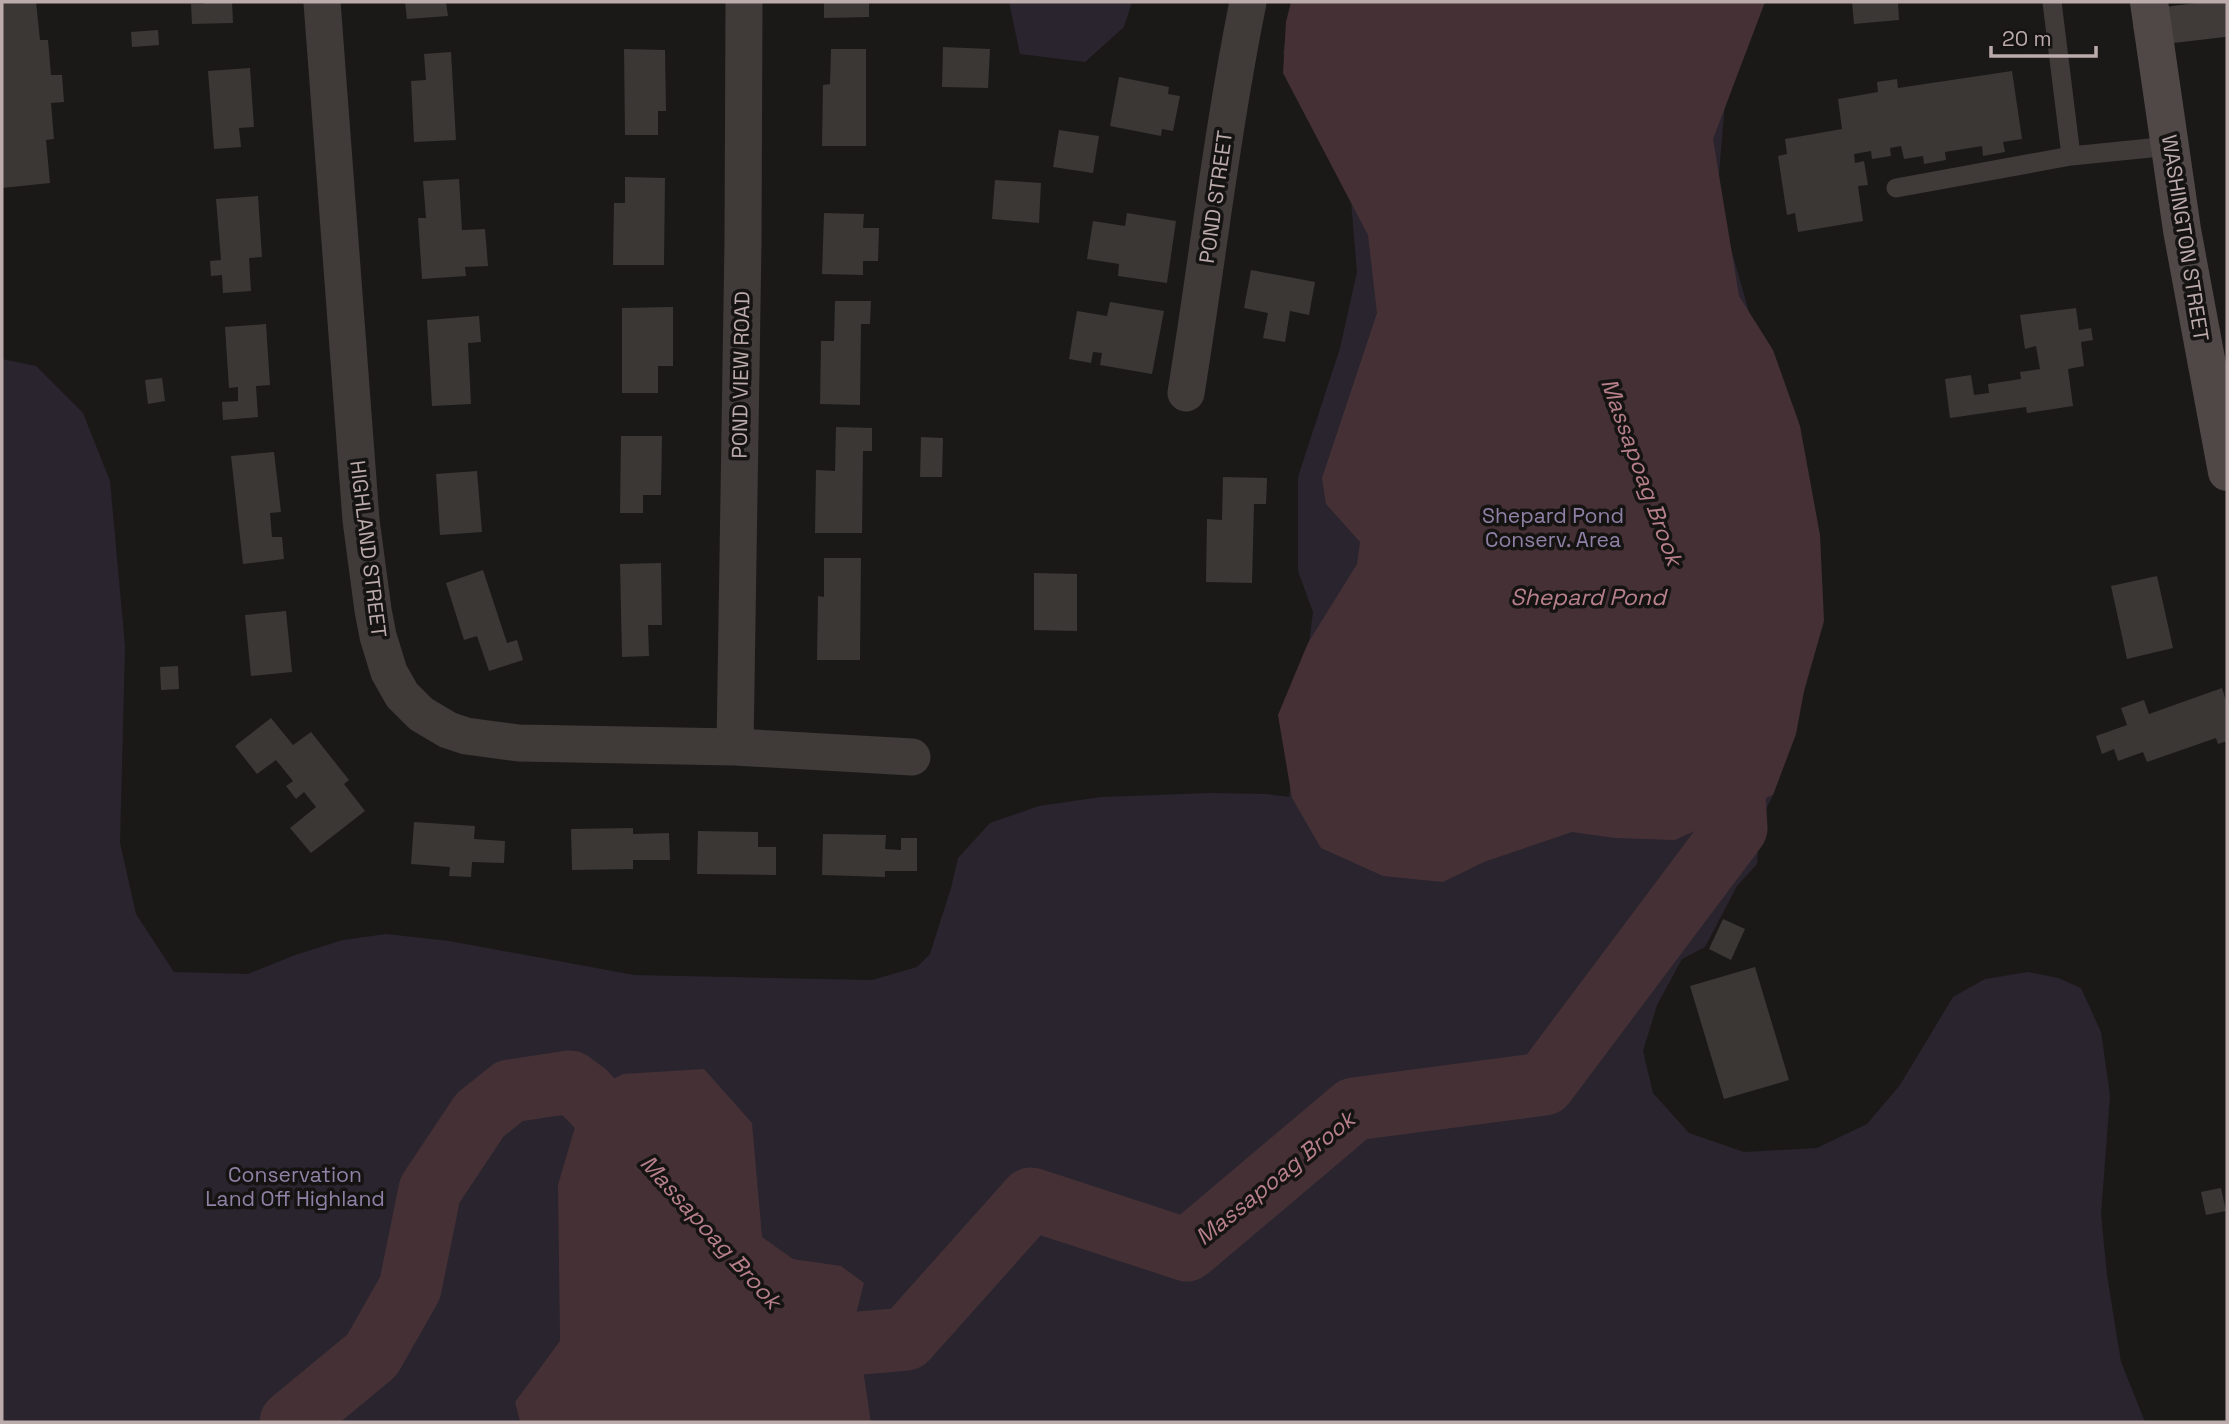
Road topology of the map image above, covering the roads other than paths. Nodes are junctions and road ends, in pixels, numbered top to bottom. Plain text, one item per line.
1 (322, 2) edge
2 (744, 2) edge
3 (1248, 2) edge
4 (2052, 2) edge
5 (2151, 14) edge
6 (2227, 18) edge
7 (2170, 146) junction
8 (2071, 156) junction
9 (1896, 188) dead end
10 (1186, 393) dead end
11 (2227, 472) edge
12 (735, 747) junction
13 (912, 757) dead end

1 - 12 street, HIGHLAND STREET
2 - 12 street, POND VIEW ROAD
3 - 10 street, POND STREET
4 - 8 lane
5 - 6 street
5 - 7 main road, WASHINGTON STREET
7 - 8 lane
7 - 11 main road, WASHINGTON STREET
8 - 9 lane
12 - 13 street, HIGHLAND STREET

